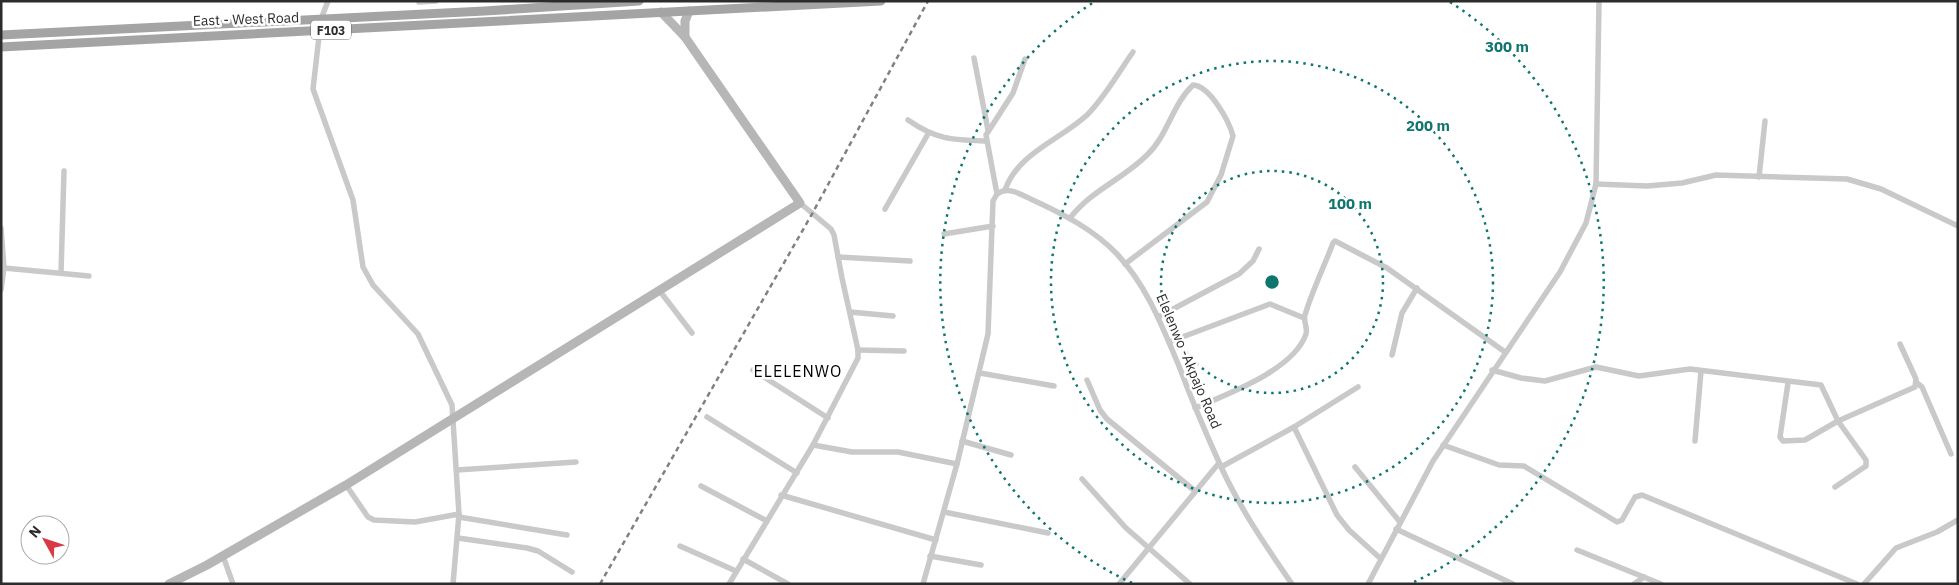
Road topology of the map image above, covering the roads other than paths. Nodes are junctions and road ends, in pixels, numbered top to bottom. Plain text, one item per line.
1 (328, 1) edge
2 (436, 1) edge
3 (639, 1) edge
4 (881, 1) edge
5 (1600, 1) edge
6 (419, 2) edge
7 (535, 4) edge
8 (689, 10) junction
9 (661, 12) junction
10 (417, 14) junction
11 (321, 19) junction
12 (320, 30) junction
13 (1, 36) edge
14 (686, 36) junction
15 (1, 47) edge
16 (1133, 52) dead end
17 (974, 58) dead end
18 (1025, 59) dead end
19 (908, 120) dead end
20 (1765, 122) dead end
21 (988, 130) junction
22 (928, 134) junction
23 (986, 141) junction
24 (64, 171) dead end
25 (1759, 177) junction
26 (1596, 184) junction
27 (1005, 190) junction
28 (997, 194) junction
29 (800, 203) junction
30 (884, 209) dead end
31 (1070, 218) junction
32 (993, 226) junction
33 (1958, 226) edge
34 (1, 228) edge
35 (944, 234) dead end
36 (1259, 249) dead end
37 (838, 257) junction
38 (910, 261) dead end
39 (1125, 264) junction
40 (4, 268) junction
41 (61, 273) junction
42 (89, 276) dead end
43 (1417, 288) junction
44 (1, 290) edge
45 (659, 290) junction
46 (850, 312) junction
47 (893, 316) dead end
48 (1158, 317) junction
49 (1304, 318) junction
50 (692, 333) dead end
51 (1169, 342) junction
52 (1900, 344) dead end
53 (858, 350) junction
54 (904, 351) dead end
55 (1505, 352) junction
56 (1392, 355) dead end
57 (753, 370) dead end
58 (1492, 370) junction
59 (1701, 371) junction
60 (980, 373) junction
61 (1087, 380) dead end
62 (1788, 383) junction
63 (1916, 383) junction
64 (1054, 386) dead end
65 (1358, 387) dead end
66 (1195, 408) junction
67 (707, 418) dead end
68 (828, 418) junction
69 (453, 419) junction
70 (1838, 421) junction
71 (1294, 427) junction
72 (962, 441) junction
73 (1695, 441) dead end
74 (813, 445) junction
75 (1444, 445) junction
76 (1951, 454) dead end
77 (1010, 456) dead end
78 (576, 462) dead end
79 (957, 464) junction
80 (1220, 465) junction
81 (1355, 467) dead end
82 (457, 470) junction
83 (796, 473) junction
84 (1082, 479) dead end
85 (346, 485) junction
86 (701, 486) dead end
87 (1835, 487) dead end
88 (1195, 491) junction
89 (781, 495) junction
90 (944, 512) junction
91 (459, 516) junction
92 (1958, 520) edge
93 (767, 521) junction
94 (1400, 522) junction
95 (1396, 529) junction
96 (1048, 533) dead end
97 (567, 535) dead end
98 (458, 538) junction
99 (936, 540) junction
100 (680, 546) dead end
101 (1148, 548) junction
102 (1577, 550) dead end
103 (223, 556) junction
104 (930, 556) junction
105 (743, 559) junction
106 (1381, 559) junction
107 (981, 565) dead end
108 (736, 571) junction
109 (572, 572) dead end
110 (1644, 577) junction
111 (169, 584) edge
112 (233, 584) edge
113 (454, 584) edge
114 (729, 584) edge
115 (788, 584) edge
116 (922, 584) edge
117 (1119, 584) edge
118 (1190, 584) edge
119 (1292, 584) edge
120 (1368, 584) edge
121 (1513, 584) edge
122 (1634, 584) edge
123 (1661, 584) edge
124 (1856, 584) edge
125 (1864, 584) edge

1 - 11 street
2 - 6 street
3 - 7 main road, East - West Road / F103
4 - 8 main road, East - West Road / F103
5 - 26 street
6 - 10 street
7 - 10 main road, East - West Road / F103
8 - 9 main road, East - West Road / F103
8 - 14 street
9 - 12 main road, East - West Road / F103
9 - 14 street
10 - 11 main road, East - West Road / F103
11 - 12 street
11 - 13 main road, East - West Road / F103
12 - 15 main road, East - West Road / F103
12 - 69 street
14 - 29 street
16 - 27 street
17 - 21 street
18 - 21 street
19 - 22 street
20 - 25 street
21 - 23 street
22 - 23 street
22 - 30 street
23 - 28 street
24 - 41 street
25 - 26 street
25 - 33 street
26 - 55 street
27 - 28 street
27 - 31 street, Elelenwo -Akpajo Road
28 - 32 street
29 - 37 street
29 - 45 street
31 - 39 street, Elelenwo -Akpajo Road
31 - 39 street
32 - 35 street
32 - 60 street
34 - 40 street
36 - 48 street
37 - 38 street
37 - 46 street
39 - 48 street, Elelenwo -Akpajo Road
40 - 41 street
40 - 44 street
41 - 42 street
43 - 49 street
43 - 55 street
43 - 56 street
45 - 50 street
45 - 69 street
46 - 47 street
46 - 53 street
48 - 51 street, Elelenwo -Akpajo Road
49 - 51 street
49 - 66 street
51 - 66 street, Elelenwo -Akpajo Road
52 - 63 street
53 - 54 street
53 - 68 street
55 - 58 street
57 - 68 street
58 - 59 street
58 - 75 street
59 - 62 street
59 - 73 street
60 - 64 street
60 - 72 street
61 - 88 street
62 - 70 street
62 - 70 street
63 - 70 street
63 - 76 street
65 - 71 street
66 - 80 street, Elelenwo -Akpajo Road
67 - 83 street
68 - 74 street
69 - 82 street
69 - 85 street
70 - 87 street
71 - 80 street
71 - 106 street
72 - 77 street
72 - 79 street
74 - 79 street
74 - 83 street
75 - 94 street
75 - 124 street
78 - 82 street
79 - 90 street
80 - 88 street
80 - 119 street, Elelenwo -Akpajo Road
81 - 94 street
82 - 91 street
83 - 89 street
84 - 101 street
85 - 91 street
85 - 103 street
86 - 93 street
88 - 101 street
89 - 93 street
89 - 99 street
90 - 96 street
90 - 99 street
91 - 97 street
91 - 98 street
92 - 125 street
93 - 105 street
94 - 95 street
95 - 106 street
95 - 121 street
98 - 109 street
98 - 113 street
99 - 104 street
100 - 108 street
101 - 117 street
101 - 118 street
102 - 110 street
103 - 111 street
103 - 112 street
104 - 107 street
104 - 116 street
105 - 108 street
105 - 115 street
106 - 120 street
108 - 114 street
110 - 122 street
110 - 123 street

